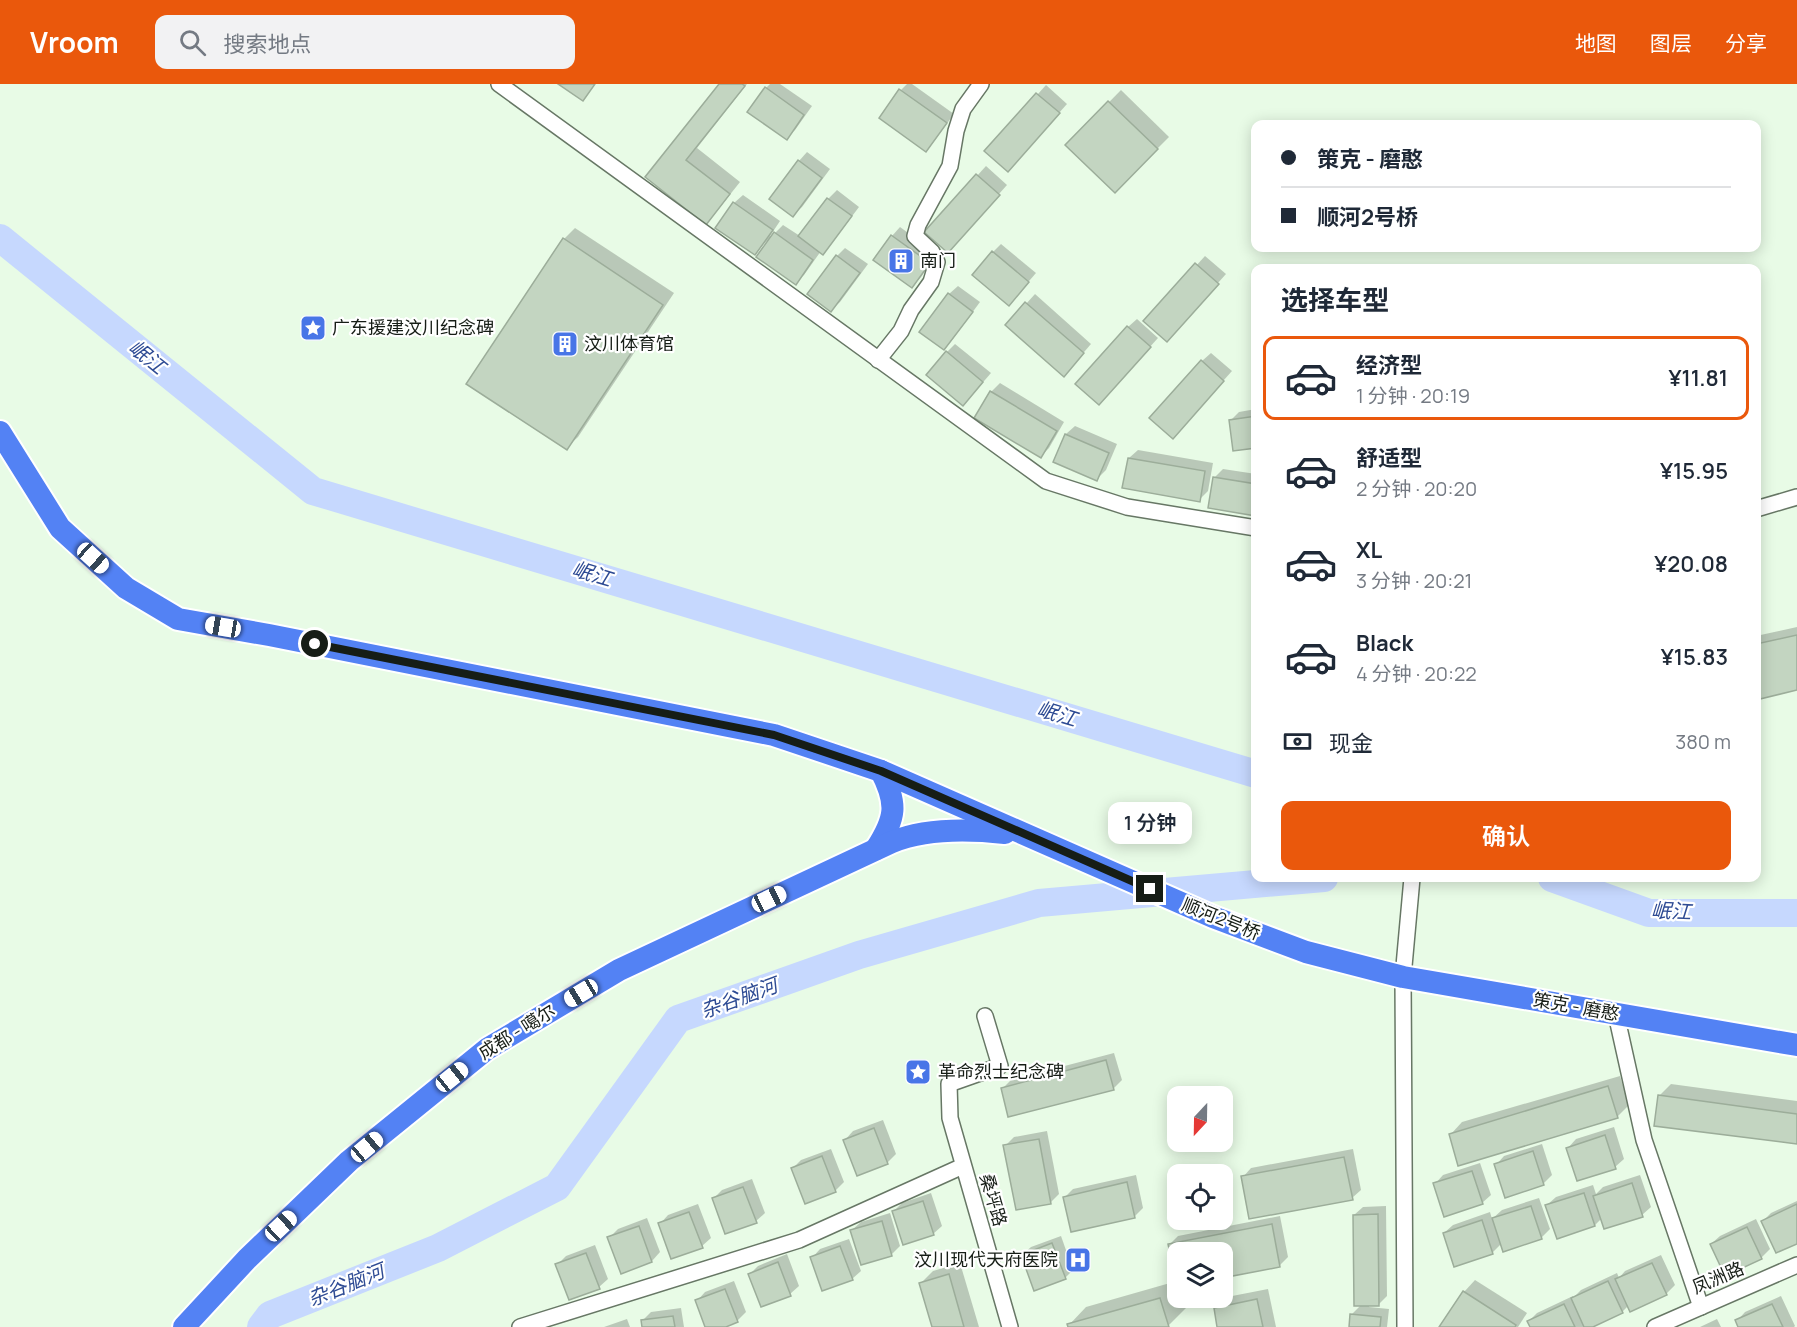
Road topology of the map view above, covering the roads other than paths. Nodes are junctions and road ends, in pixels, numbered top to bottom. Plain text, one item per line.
1 (499, 84) edge
2 (981, 84) edge
3 (878, 360) junction
4 (0, 432) edge
5 (1797, 497) edge
6 (1761, 508) edge
7 (1251, 527) edge
8 (881, 771) junction
9 (1024, 834) junction
10 (884, 845) junction
11 (1412, 882) edge
12 (1356, 964) joint
13 (1403, 977) junction
14 (1616, 1014) junction
15 (985, 1016) dead end
16 (1797, 1045) edge
17 (963, 1166) junction
18 (1797, 1265) edge
19 (1701, 1307) junction
20 (184, 1327) edge
21 (520, 1327) edge
22 (1010, 1327) edge
23 (1405, 1327) edge
24 (1655, 1327) edge

1 - 3 street
2 - 3 street
3 - 7 street
4 - 8 highway
5 - 6 street
8 - 9 highway
8 - 10 highway
9 - 10 highway, 成都 - 噶尔
9 - 12 highway, 顺河2号桥
10 - 20 highway, 成都 - 噶尔
11 - 13 street
12 - 13 highway, 策克 - 磨憨
13 - 14 highway, 策克 - 磨憨
13 - 23 street
14 - 16 highway, 策克 - 磨憨
14 - 19 street
15 - 17 street, 桑坪路
17 - 21 street
17 - 22 street, 桑坪路
18 - 19 street, 凤洲路
19 - 24 street, 凤洲路

